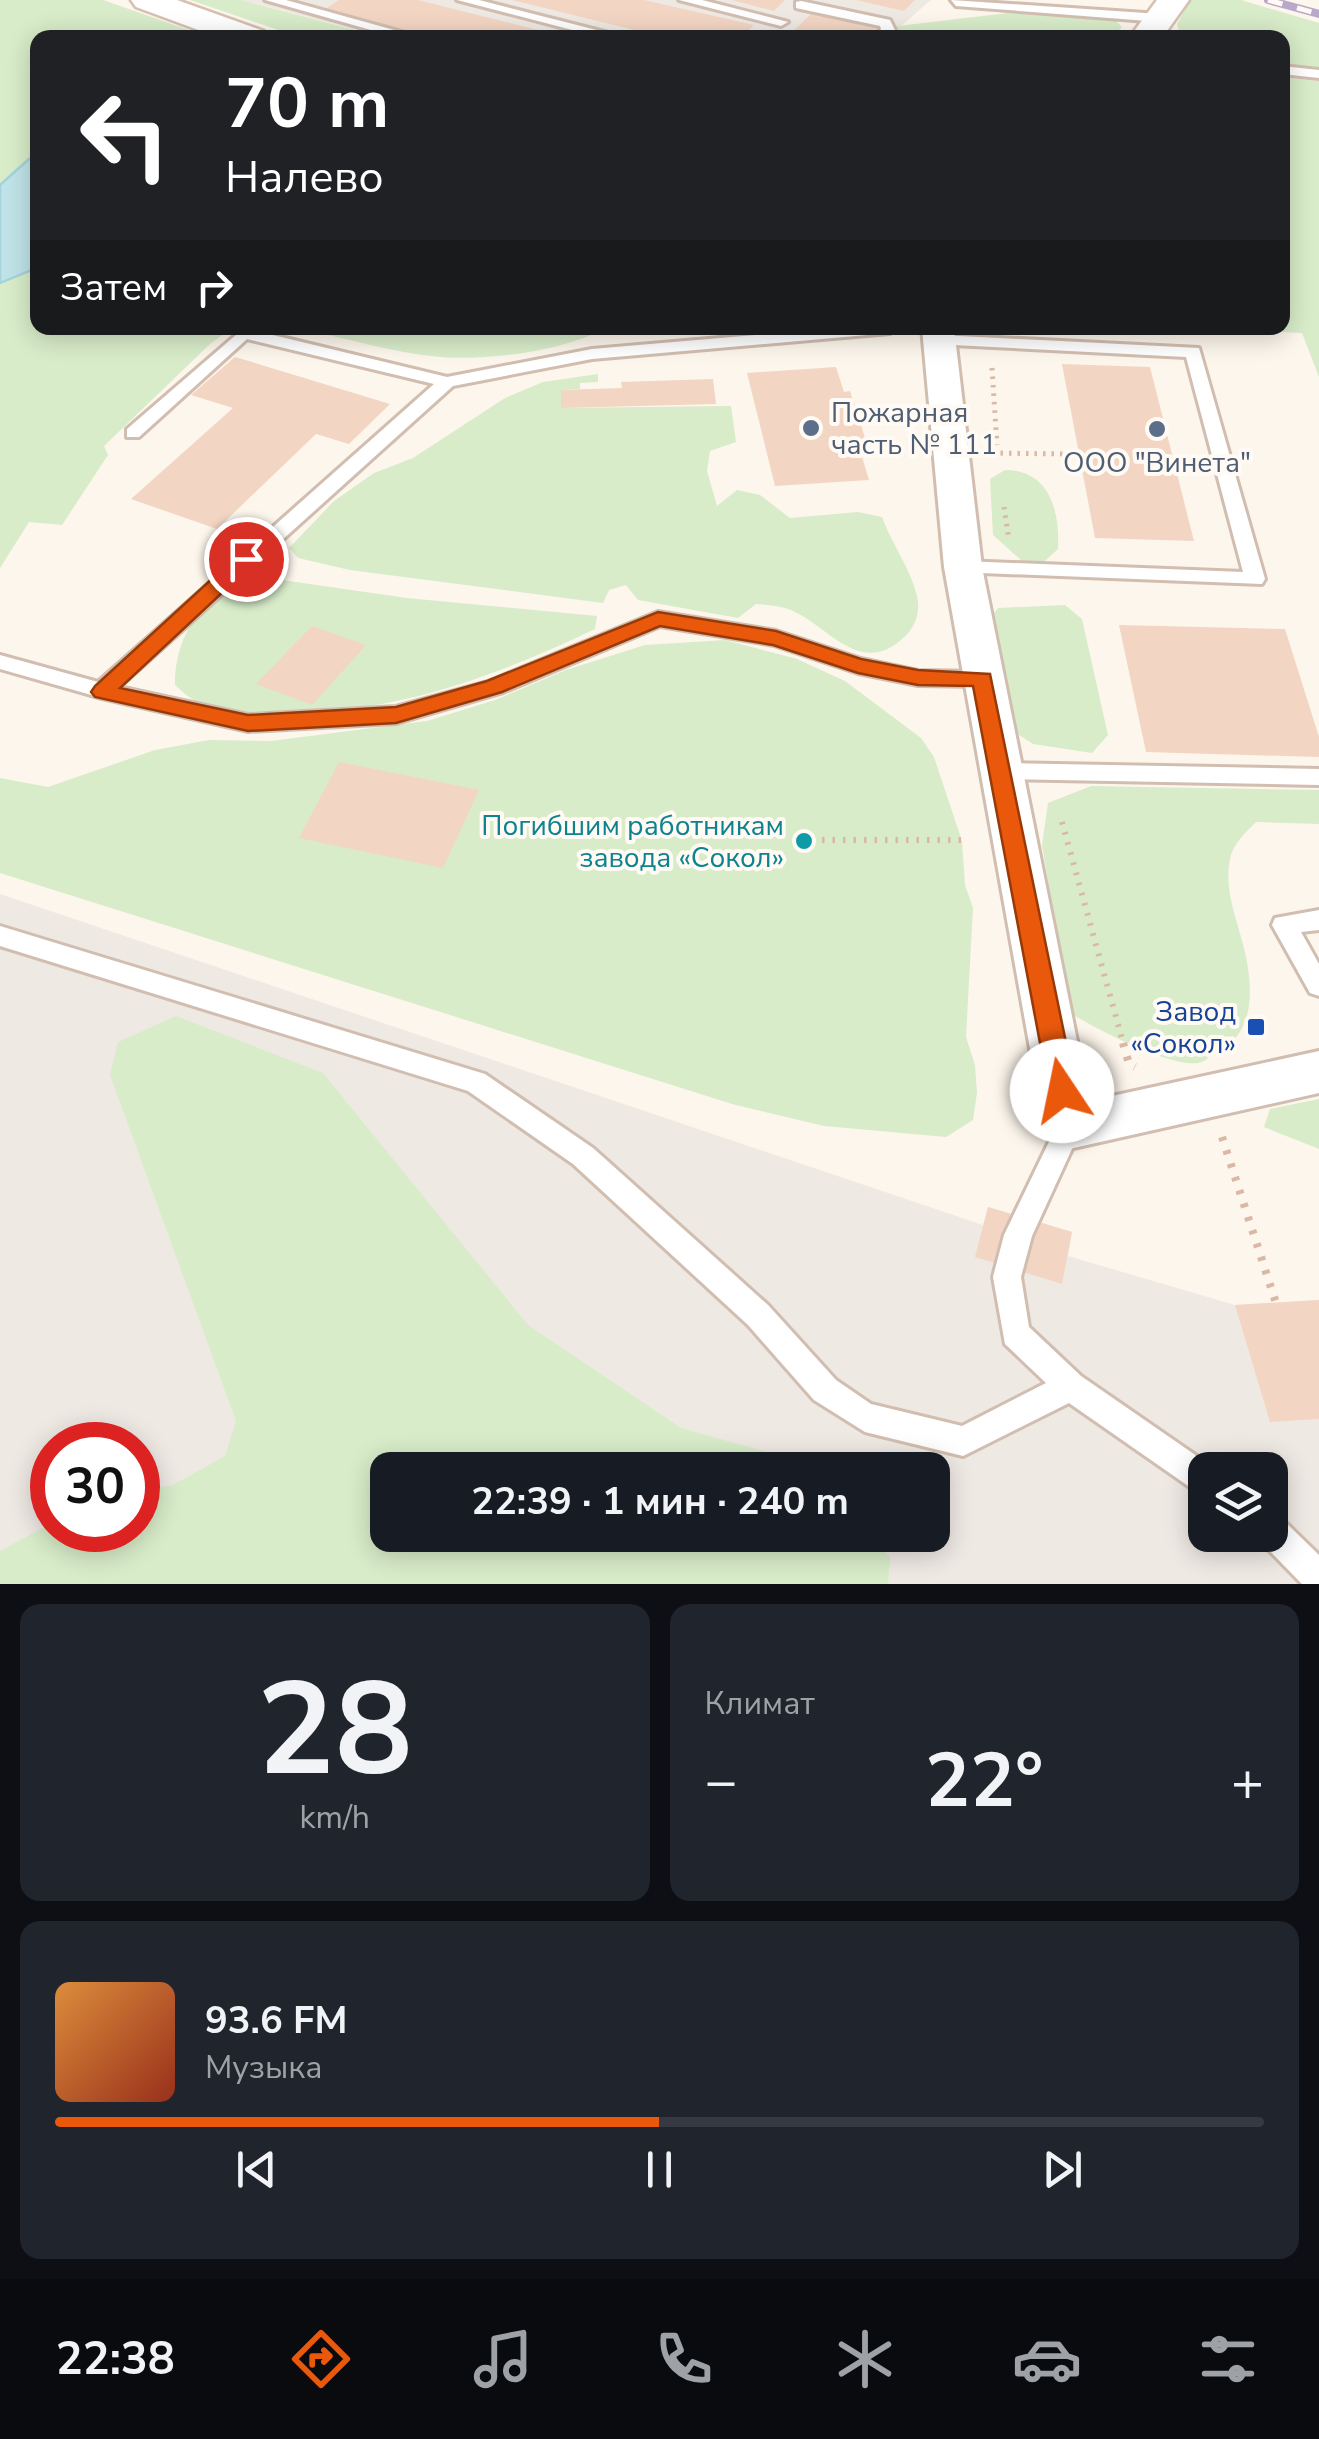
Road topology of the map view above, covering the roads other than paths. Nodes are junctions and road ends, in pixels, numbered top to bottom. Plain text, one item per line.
1 (146, 0) edge
2 (271, 0) edge
3 (320, 0) edge
4 (464, 0) edge
5 (685, 0) edge
6 (956, 2) edge
7 (804, 3) edge
8 (306, 9) junction
9 (1159, 18) edge
10 (781, 22) junction
11 (230, 30) edge
12 (387, 30) edge
13 (589, 30) edge
14 (772, 30) edge
15 (888, 30) edge
16 (1290, 71) edge
17 (1319, 74) edge
18 (242, 335) edge
19 (252, 335) edge
20 (810, 335) edge
21 (938, 335) edge
22 (945, 335) edge
23 (446, 382) junction
24 (133, 433) dead end
25 (963, 568) junction
26 (0, 662) edge
27 (982, 679) junction
28 (102, 692) junction
29 (1002, 771) junction
30 (1319, 777) edge
31 (1319, 920) edge
32 (0, 936) edge
33 (1319, 986) edge
34 (1319, 1072) edge
35 (1070, 1127) junction
36 (1071, 1386) junction
37 (1188, 1467) edge
38 (1288, 1547) edge
39 (1319, 1578) edge

1 - 11 main road
2 - 8 lane
3 - 8 lane
4 - 13 lane
5 - 10 lane
6 - 9 lane
7 - 10 lane
7 - 15 lane
8 - 12 lane
10 - 14 lane
16 - 17 lane
18 - 24 lane
19 - 23 lane
20 - 23 lane
21 - 25 street
22 - 25 lane
23 - 28 lane
25 - 27 street
26 - 28 lane
27 - 28 lane
27 - 29 street
29 - 30 lane
29 - 35 street
31 - 33 lane
32 - 36 lane
34 - 35 street
35 - 36 lane
36 - 37 lane
38 - 39 lane

